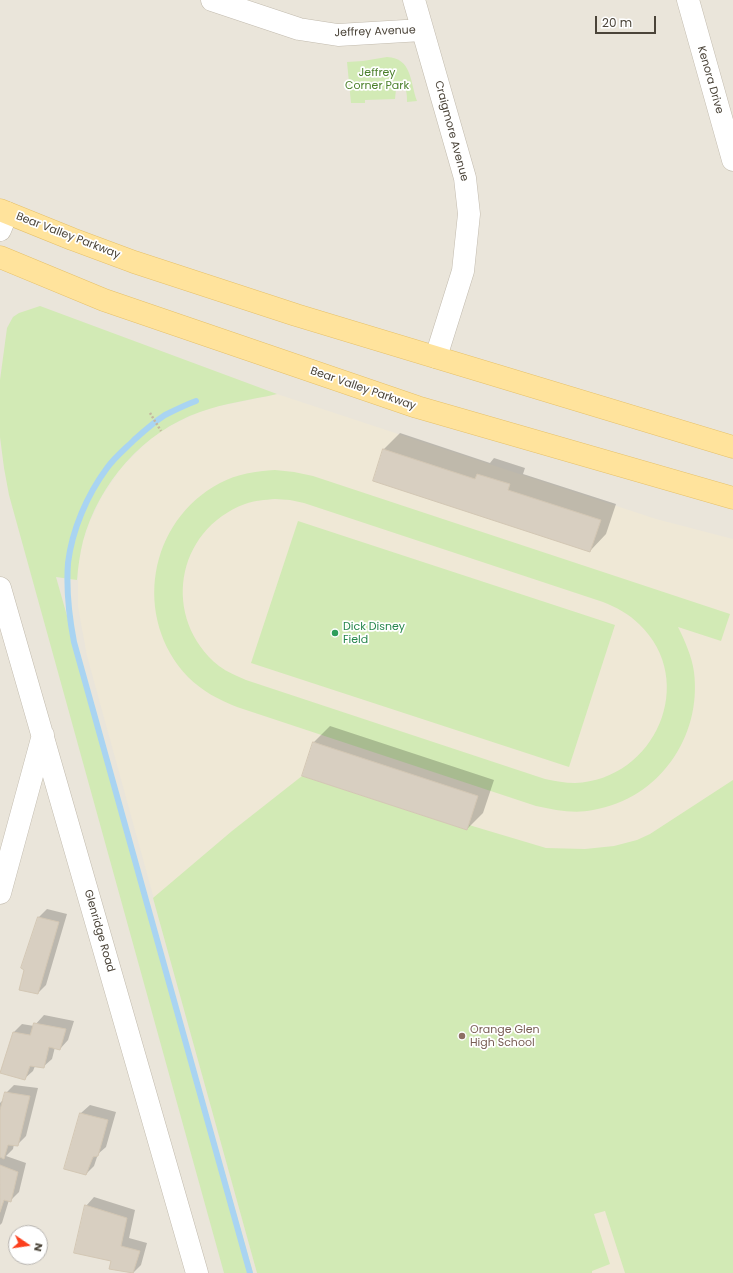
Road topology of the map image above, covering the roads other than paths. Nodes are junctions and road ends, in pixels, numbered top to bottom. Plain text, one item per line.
1 (212, 0) edge
2 (414, 0) edge
3 (688, 0) edge
4 (422, 30) junction
5 (726, 110) edge
6 (733, 160) edge
7 (2, 218) edge
8 (0, 257) edge
9 (436, 357) junction
10 (733, 447) edge
11 (733, 498) edge
12 (0, 588) edge
13 (43, 735) junction
14 (0, 893) edge
15 (197, 1273) edge

1 - 4 street, Jeffrey Avenue
2 - 4 street, Craigmore Avenue
3 - 5 street, Kenora Drive
4 - 9 street, Craigmore Avenue
5 - 6 street, Kenora Drive
7 - 9 main road, Bear Valley Parkway
8 - 11 main road, Bear Valley Parkway
9 - 10 main road, Bear Valley Parkway
12 - 13 street, Glenridge Road
13 - 14 street
13 - 15 street, Glenridge Road

